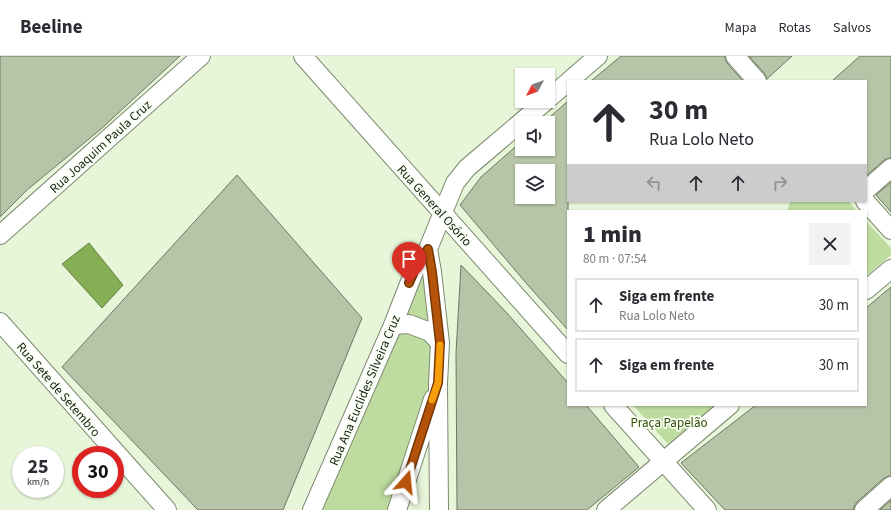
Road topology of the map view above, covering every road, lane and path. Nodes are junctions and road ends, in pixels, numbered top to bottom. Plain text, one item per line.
1 (201, 56) edge
2 (302, 56) edge
3 (598, 56) edge
4 (735, 56) edge
5 (569, 80) edge
6 (756, 80) edge
7 (567, 82) edge
8 (555, 93) edge
9 (538, 108) edge
10 (891, 168) edge
11 (867, 189) edge
12 (866, 202) edge
13 (442, 213) junction
14 (891, 230) edge
15 (0, 235) edge
16 (428, 249) junction
17 (891, 269) edge
18 (867, 289) edge
19 (0, 322) edge
20 (393, 325) junction
21 (440, 343) junction
22 (567, 353) edge
23 (438, 383) junction
24 (614, 406) edge
25 (729, 406) edge
26 (663, 461) junction
27 (891, 486) edge
28 (167, 510) edge
29 (312, 510) edge
30 (397, 510) edge
31 (439, 510) edge
32 (606, 510) edge
33 (707, 510) edge
34 (864, 510) edge

1 - 15 street, Rua Joaquim Paula Cruz
2 - 13 street, Rua General Osório
3 - 5 street
4 - 6 street
7 - 8 street
9 - 13 street, Rua Ana Euclides Silveira Cruz
10 - 11 street
12 - 14 street
13 - 16 street, Rua Ana Euclides Silveira Cruz
13 - 22 street, Rua General Osório
16 - 20 street, Rua Ana Euclides Silveira Cruz
16 - 21 street
17 - 18 street
19 - 28 street, Rua Sete de Setembro
20 - 21 street
20 - 29 street, Rua Ana Euclides Silveira Cruz
21 - 23 street
23 - 30 street
23 - 31 street
24 - 26 street
25 - 26 street
26 - 32 street
26 - 33 street
27 - 34 street

